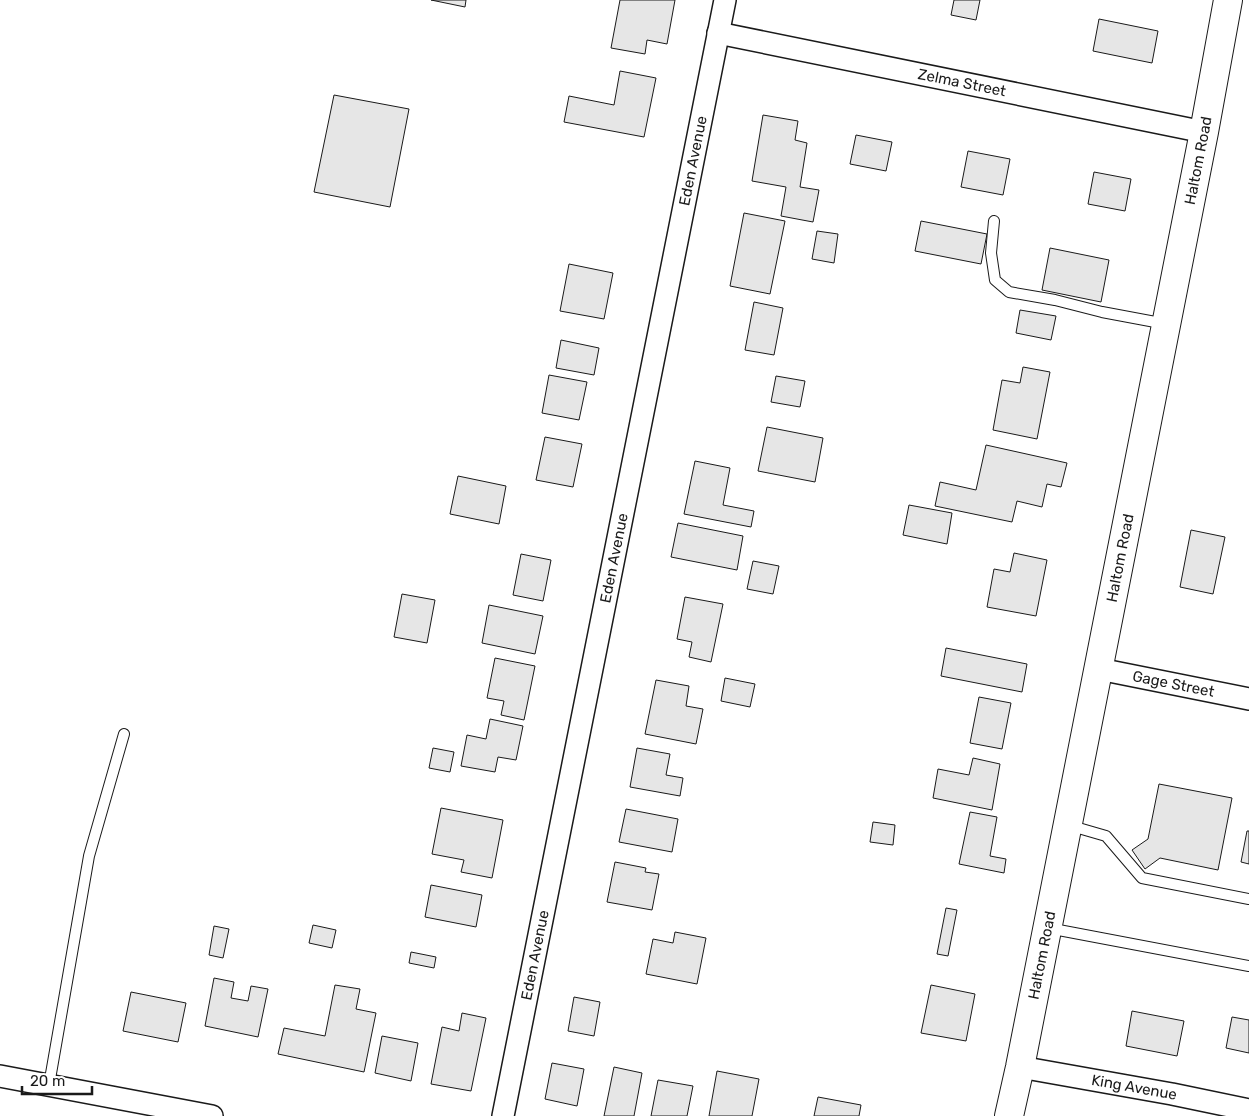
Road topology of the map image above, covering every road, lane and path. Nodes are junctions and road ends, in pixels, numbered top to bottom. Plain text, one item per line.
1 (725, 0) edge
2 (1228, 0) edge
3 (718, 33) junction
4 (1204, 132) junction
5 (994, 221) dead end
6 (1166, 324) junction
7 (1099, 669) junction
8 (1249, 698) edge
9 (124, 734) dead end
10 (1068, 825) junction
11 (1249, 898) edge
12 (1048, 928) junction
13 (1249, 966) edge
14 (1020, 1066) junction
15 (0, 1076) edge
16 (49, 1085) junction
17 (1249, 1110) edge
18 (212, 1116) edge
19 (503, 1116) edge
20 (1009, 1116) edge

1 - 3 street, Eden Avenue
2 - 4 main road, Haltom Road
3 - 4 street, Zelma Street
3 - 19 street, Eden Avenue
4 - 6 main road, Haltom Road
5 - 6 lane
6 - 7 main road, Haltom Road
7 - 8 street, Gage Street
7 - 10 main road, Haltom Road
9 - 16 lane
10 - 11 lane
10 - 12 main road, Haltom Road
12 - 13 lane
12 - 14 main road, Haltom Road
14 - 17 street, King Avenue
14 - 20 main road, Haltom Road
15 - 16 street
16 - 18 street

